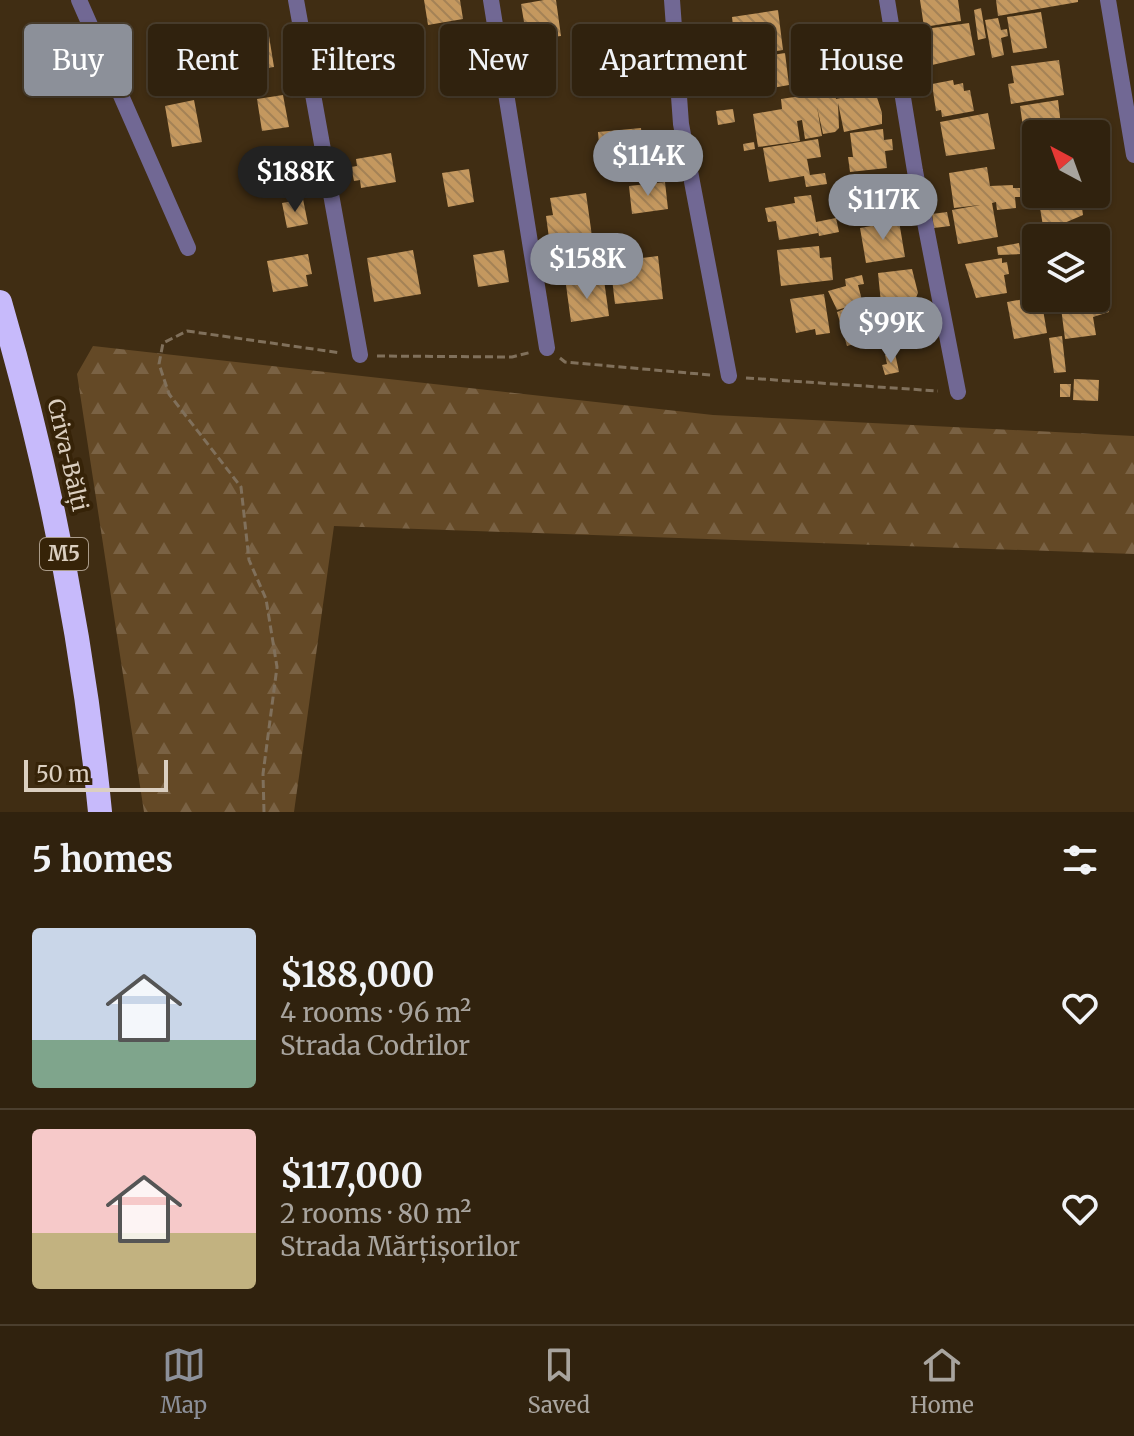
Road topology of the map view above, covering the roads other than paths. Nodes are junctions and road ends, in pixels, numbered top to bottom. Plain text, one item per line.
1 (79, 0) edge
2 (296, 0) edge
3 (491, 0) edge
4 (672, 0) edge
5 (887, 0) edge
6 (1108, 0) edge
7 (1134, 155) edge
8 (188, 248) dead end
9 (0, 302) edge
10 (547, 348) road end
11 (360, 355) road end
12 (729, 376) road end
13 (958, 392) road end
14 (100, 812) edge

1 - 8 street
2 - 11 street
3 - 10 street
4 - 12 street
5 - 13 street
6 - 7 street
9 - 14 highway, Criva-Bălți / M5

